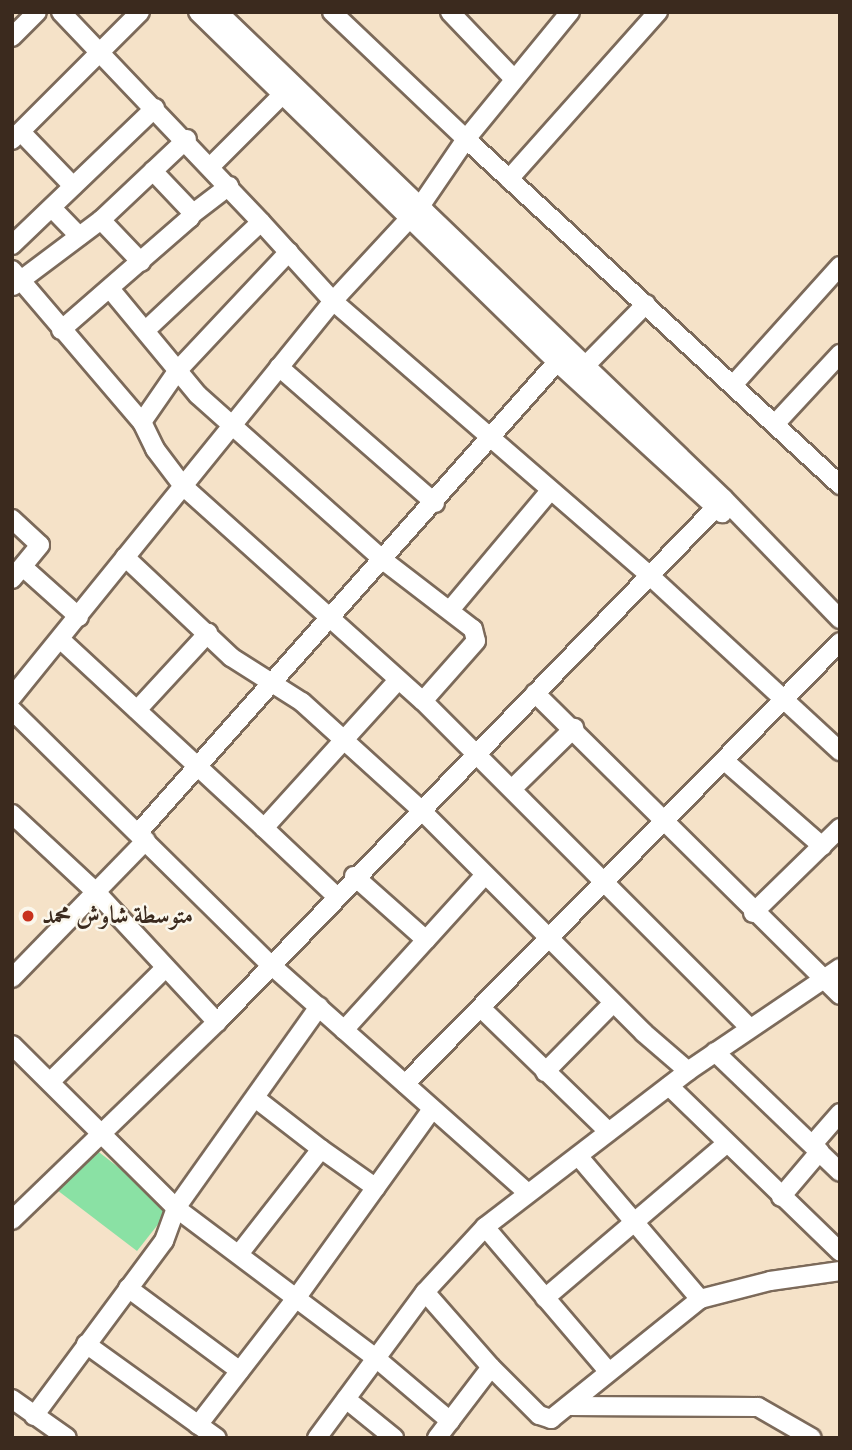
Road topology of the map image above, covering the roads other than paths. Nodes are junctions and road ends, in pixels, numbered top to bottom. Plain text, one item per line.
1 (37, 12) edge
2 (61, 12) edge
3 (140, 12) edge
4 (198, 12) edge
5 (218, 12) edge
6 (450, 12) edge
7 (570, 12) edge
8 (658, 12) edge
9 (335, 13) edge
10 (12, 37) edge
11 (102, 53) junction
12 (513, 78) junction
13 (282, 95) junction
14 (155, 108) junction
15 (16, 136) edge
16 (187, 139) junction
17 (466, 139) junction
18 (212, 165) junction
19 (153, 171) junction
20 (509, 179) junction
21 (73, 186) junction
22 (229, 186) junction
23 (52, 208) junction
24 (413, 214) junction
25 (191, 215) junction
26 (101, 220) junction
27 (261, 222) junction
28 (79, 236) junction
29 (12, 245) edge
30 (289, 252) junction
31 (141, 262) junction
32 (837, 274) edge
33 (15, 279) edge
34 (111, 290) junction
35 (333, 301) junction
36 (646, 304) junction
37 (61, 330) junction
38 (146, 330) junction
39 (840, 354) edge
40 (557, 362) junction
41 (279, 366) junction
42 (585, 366) junction
43 (178, 370) junction
44 (733, 385) junction
45 (142, 422) junction
46 (775, 424) junction
47 (232, 425) junction
48 (490, 439) junction
49 (840, 485) edge
50 (183, 486) junction
51 (550, 491) junction
52 (435, 503) junction
53 (719, 503) junction
54 (12, 519) edge
55 (125, 557) junction
56 (383, 560) junction
57 (17, 573) edge
58 (649, 575) junction
59 (450, 610) junction
60 (79, 617) junction
61 (330, 617) junction
62 (840, 619) edge
63 (208, 632) junction
64 (61, 639) junction
65 (840, 642) edge
66 (273, 680) junction
67 (398, 680) junction
68 (535, 693) junction
69 (12, 697) edge
70 (423, 701) junction
71 (784, 703) junction
72 (12, 710) edge
73 (137, 710) junction
74 (574, 728) junction
75 (342, 740) junction
76 (840, 751) edge
77 (476, 752) junction
78 (726, 762) junction
79 (197, 767) junction
80 (513, 788) junction
81 (421, 810) junction
82 (12, 814) edge
83 (665, 822) junction
84 (264, 828) junction
85 (840, 828) edge
86 (143, 836) junction
87 (821, 846) junction
88 (485, 875) junction
89 (354, 876) junction
90 (604, 881) junction
91 (96, 892) junction
92 (336, 896) junction
93 (753, 913) junction
94 (549, 938) junction
95 (426, 940) junction
96 (271, 965) junction
97 (840, 968) edge
98 (164, 970) junction
99 (12, 978) edge
100 (822, 980) junction
101 (840, 995) edge
102 (613, 1003) junction
103 (319, 1007) junction
104 (481, 1008) junction
105 (217, 1022) junction
106 (750, 1028) junction
107 (344, 1030) junction
108 (12, 1045) edge
109 (715, 1052) junction
110 (688, 1071) junction
111 (545, 1072) junction
112 (50, 1082) junction
113 (405, 1084) junction
114 (669, 1086) junction
115 (255, 1098) junction
116 (432, 1109) junction
117 (840, 1113) edge
118 (608, 1131) junction
119 (99, 1135) junction
120 (726, 1144) junction
121 (816, 1148) junction
122 (321, 1149) junction
123 (579, 1157) junction
124 (840, 1172) edge
125 (376, 1188) junction
126 (528, 1193) junction
127 (781, 1197) junction
128 (176, 1208) junction
129 (13, 1218) edge
130 (635, 1224) junction
131 (485, 1227) junction
132 (838, 1245) edge
133 (239, 1254) junction
134 (840, 1271) edge
135 (128, 1288) junction
136 (425, 1292) junction
137 (297, 1297) junction
138 (545, 1298) junction
139 (700, 1299) junction
140 (86, 1344) junction
141 (377, 1359) junction
142 (491, 1367) junction
143 (607, 1370) junction
144 (240, 1371) junction
145 (346, 1399) junction
146 (15, 1406) edge
147 (568, 1406) junction
148 (34, 1416) junction
149 (450, 1421) junction
150 (198, 1425) junction
151 (67, 1438) edge
152 (217, 1438) edge
153 (317, 1438) edge
154 (394, 1438) edge
155 (437, 1438) edge
156 (812, 1438) edge

1 - 10 street
2 - 11 street
3 - 11 street
4 - 13 street
5 - 24 street
6 - 12 street
7 - 12 street
8 - 20 street
9 - 17 street
11 - 14 street
11 - 15 street
12 - 17 street
13 - 18 street
13 - 24 street
14 - 16 street
14 - 21 street
15 - 21 street
16 - 18 street
16 - 19 street
17 - 20 street
17 - 24 street
18 - 22 street
19 - 25 street
19 - 26 street
20 - 36 street
21 - 23 street
22 - 25 street
22 - 27 street
23 - 28 street
23 - 29 street
24 - 35 street
24 - 40 street
24 - 42 street
25 - 31 street
26 - 28 street
26 - 31 street
27 - 30 street
27 - 38 street
28 - 33 street
30 - 35 street
30 - 43 street
31 - 34 street
32 - 44 street
33 - 37 street
34 - 37 street
34 - 38 street
35 - 41 street
35 - 48 street
36 - 42 street
36 - 44 street
37 - 45 street
38 - 43 street
39 - 46 street
40 - 48 street
40 - 53 street
41 - 47 street
41 - 52 street
42 - 53 street
43 - 45 street
43 - 47 street
44 - 46 street
45 - 50 street
46 - 49 street
47 - 50 street
47 - 56 street
48 - 51 street
48 - 52 street
50 - 55 street
50 - 61 street
51 - 58 street
51 - 59 street
52 - 56 street
53 - 58 street
53 - 62 street
54 - 57 street
55 - 60 street
55 - 63 street
56 - 59 street
56 - 61 street
57 - 60 street
58 - 68 street
58 - 71 street
59 - 70 street
60 - 64 street
61 - 66 street
61 - 67 street
63 - 66 street
63 - 73 street
64 - 69 street
64 - 73 street
65 - 71 street
66 - 75 street
66 - 79 street
67 - 70 street
67 - 75 street
68 - 74 street
68 - 77 street
70 - 77 street
71 - 76 street
71 - 78 street
72 - 86 street
73 - 79 street
74 - 80 street
74 - 83 street
75 - 81 street
75 - 84 street
77 - 80 street
77 - 81 street
78 - 83 street
78 - 87 street
79 - 84 street
79 - 86 street
80 - 90 street
81 - 88 street
81 - 89 street
82 - 91 street
83 - 90 street
83 - 93 street
84 - 92 street
85 - 87 street
86 - 91 street
86 - 96 street
87 - 93 street
88 - 94 street
88 - 95 street
89 - 92 street
89 - 95 street
90 - 94 street
90 - 106 street
91 - 98 street
91 - 99 street
92 - 96 street
93 - 100 street
94 - 102 street
94 - 104 street
95 - 107 street
96 - 103 street
96 - 105 street
97 - 100 street
98 - 105 street
98 - 112 street
100 - 101 street
100 - 106 street
102 - 110 street
102 - 111 street
103 - 107 street
103 - 115 street
104 - 111 street
104 - 113 street
105 - 119 street
106 - 109 street
107 - 113 street
108 - 112 street
109 - 110 street
109 - 121 street
110 - 114 street
111 - 118 street
112 - 119 street
113 - 116 street
114 - 118 street
114 - 120 street
115 - 122 street
115 - 128 street
116 - 125 street
116 - 126 street
117 - 121 street
118 - 123 street
119 - 128 street
119 - 129 street
120 - 127 street
120 - 130 street
121 - 124 street
121 - 127 street
122 - 125 street
122 - 133 street
123 - 126 street
123 - 130 street
125 - 137 street
126 - 131 street
127 - 132 street
128 - 133 street
128 - 135 street
130 - 138 street
130 - 139 street
131 - 136 street
131 - 138 street
133 - 137 street
134 - 139 street
135 - 140 street
135 - 144 street
136 - 141 street
136 - 142 street
137 - 141 street
137 - 144 street
138 - 143 street
139 - 143 street
140 - 148 street
140 - 150 street
141 - 145 street
141 - 149 street
142 - 147 street
142 - 149 street
143 - 147 street
144 - 150 street
145 - 153 street
145 - 154 street
146 - 148 street
147 - 156 street
148 - 151 street
149 - 155 street
150 - 152 street

